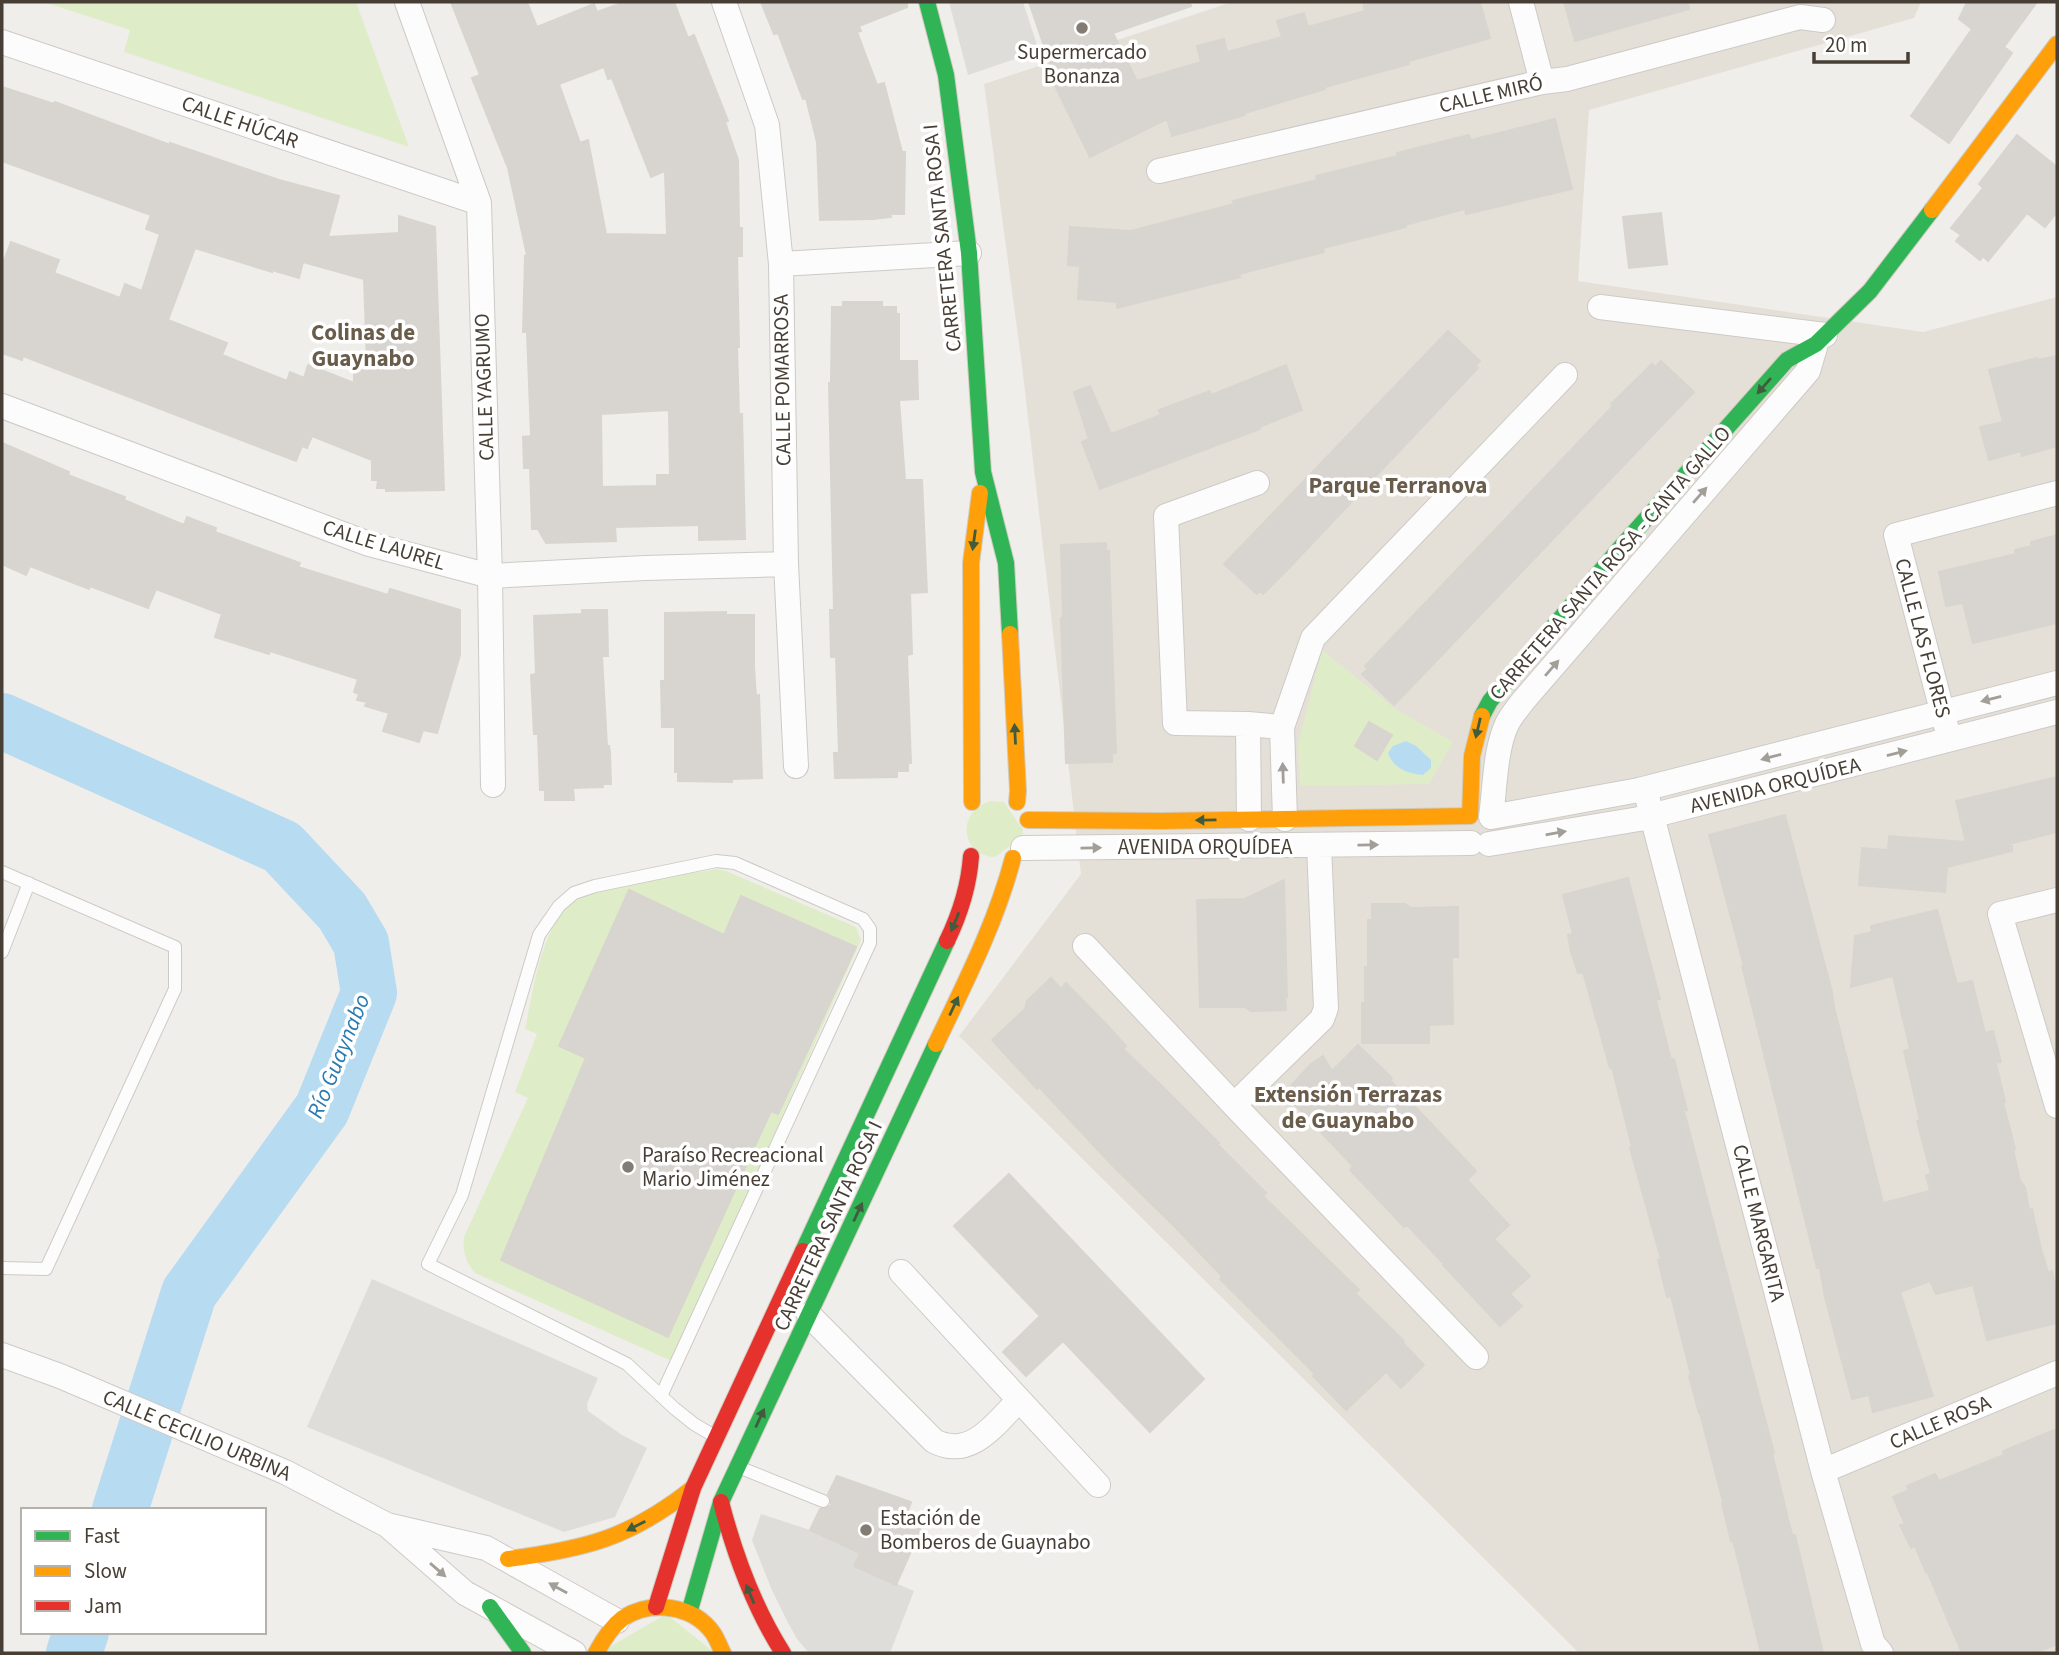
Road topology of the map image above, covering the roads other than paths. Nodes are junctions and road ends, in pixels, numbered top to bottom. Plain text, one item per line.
1 (407, 2) edge
2 (724, 2) edge
3 (927, 2) edge
4 (1521, 2) edge
5 (1823, 20) dead end
6 (2, 41) edge
7 (2057, 44) edge
8 (1542, 82) junction
9 (1159, 171) dead end
10 (479, 203) junction
11 (969, 253) junction
12 (781, 264) junction
13 (1600, 307) dead end
14 (1821, 340) junction
15 (1565, 375) dead end
16 (2, 406) edge
17 (983, 472) junction
18 (1257, 483) dead end
19 (2057, 494) edge
20 (786, 564) junction
21 (490, 576) junction
22 (2057, 683) edge
23 (1943, 712) junction
24 (2057, 712) edge
25 (1248, 724) junction
26 (1282, 727) junction
27 (1950, 740) junction
28 (796, 766) dead end
29 (493, 785) dead end
30 (1646, 789) junction
31 (1017, 802) junction
32 (1653, 815) junction
33 (1481, 816) junction
34 (1249, 819) junction
35 (1284, 819) junction
36 (1028, 820) junction
37 (1480, 844) junction
38 (1319, 846) junction
39 (1018, 853) junction
40 (2, 872) edge
41 (29, 883) junction
42 (2057, 900) edge
43 (1086, 946) dead end
44 (2, 952) edge
45 (1234, 1105) junction
46 (2057, 1106) edge
47 (2, 1268) edge
48 (901, 1272) dead end
49 (809, 1315) junction
50 (2, 1355) edge
51 (1476, 1357) dead end
52 (2057, 1373) edge
53 (662, 1396) junction
54 (1019, 1400) junction
55 (731, 1443) junction
56 (737, 1466) junction
57 (1823, 1471) junction
58 (1098, 1485) dead end
59 (693, 1488) junction
60 (823, 1501) dead end
61 (720, 1502) junction
62 (387, 1525) junction
63 (508, 1559) junction
64 (491, 1607) junction
65 (656, 1607) junction
66 (689, 1613) junction
67 (617, 1621) junction
68 (523, 1653) edge
69 (573, 1653) edge
70 (596, 1653) edge
71 (723, 1653) edge
72 (783, 1653) edge
73 (1881, 1653) edge

1 - 10 street, CALLE YAGRUMO
2 - 12 street, CALLE POMARROSA
3 - 11 street, CARRETERA SANTA ROSA I
4 - 8 street
5 - 8 street, CALLE MIRÓ
6 - 10 street, CALLE HÚCAR
7 - 14 street, CARRETERA SANTA ROSA - CANTA GALLO
8 - 9 street, CALLE MIRÓ
10 - 21 street, CALLE YAGRUMO
11 - 12 street
11 - 17 street, CARRETERA SANTA ROSA I
12 - 20 street, CALLE POMARROSA
13 - 14 street
14 - 33 street, CARRETERA SANTA ROSA - CANTA GALLO
15 - 26 street
16 - 21 street, CALLE LAUREL
31 -> 17 street, CARRETERA SANTA ROSA I
17 -> 31 street, CARRETERA SANTA ROSA I
18 - 25 street
19 - 23 street, CALLE LAS FLORES
20 - 21 street, CALLE LAUREL
20 - 28 street, CALLE POMARROSA
21 - 29 street, CALLE YAGRUMO
22 -> 23 street, AVENIDA ORQUÍDEA
23 - 27 street, CALLE LAS FLORES
23 -> 30 street, AVENIDA ORQUÍDEA
24 - 27 street, AVENIDA ORQUÍDEA
25 - 26 street
25 - 34 street
35 -> 26 street
32 -> 27 street, AVENIDA ORQUÍDEA
30 - 32 street, CALLE MARGARITA
30 - 33 street, AVENIDA ORQUÍDEA
31 - 36 street
37 -> 32 street, AVENIDA ORQUÍDEA
32 - 57 street, CALLE MARGARITA
33 - 35 street, AVENIDA ORQUÍDEA
33 - 37 street, CARRETERA SANTA ROSA - CANTA GALLO
34 - 35 street, AVENIDA ORQUÍDEA
34 -> 36 street, AVENIDA ORQUÍDEA
36 - 39 street, CARRETERA SANTA ROSA I
38 -> 37 street, AVENIDA ORQUÍDEA
39 -> 38 street, AVENIDA ORQUÍDEA
38 - 45 street
49 -> 39 street, CARRETERA SANTA ROSA I
39 -> 55 street, CARRETERA SANTA ROSA I
40 - 41 lane
41 - 44 lane
41 - 47 lane
42 - 46 street
43 - 45 street
45 - 51 street
48 - 54 street
49 - 54 street
55 -> 49 street, CARRETERA SANTA ROSA I
50 - 62 street, CALLE CECILIO URBINA
52 - 57 street, CALLE ROSA
53 - 53 lane
53 - 55 lane
54 - 58 street
55 - 56 street, CARRETERA SANTA ROSA I
55 - 59 street, CARRETERA SANTA ROSA I
56 - 60 lane
56 - 61 street, CARRETERA SANTA ROSA I
57 - 73 street, CALLE MARGARITA
59 -> 63 street
59 - 65 street, CARRETERA SANTA ROSA I
61 - 66 street, CARRETERA SANTA ROSA I
72 -> 61 street
62 - 63 street, CALLE CECILIO URBINA
62 -> 64 street, CALLE CECILIO URBINA
67 -> 63 street, CALLE CECILIO URBINA
64 - 68 street
64 - 69 street, CALLE CECILIO URBINA
65 - 66 street
65 - 67 street
66 - 71 street
67 - 70 street

